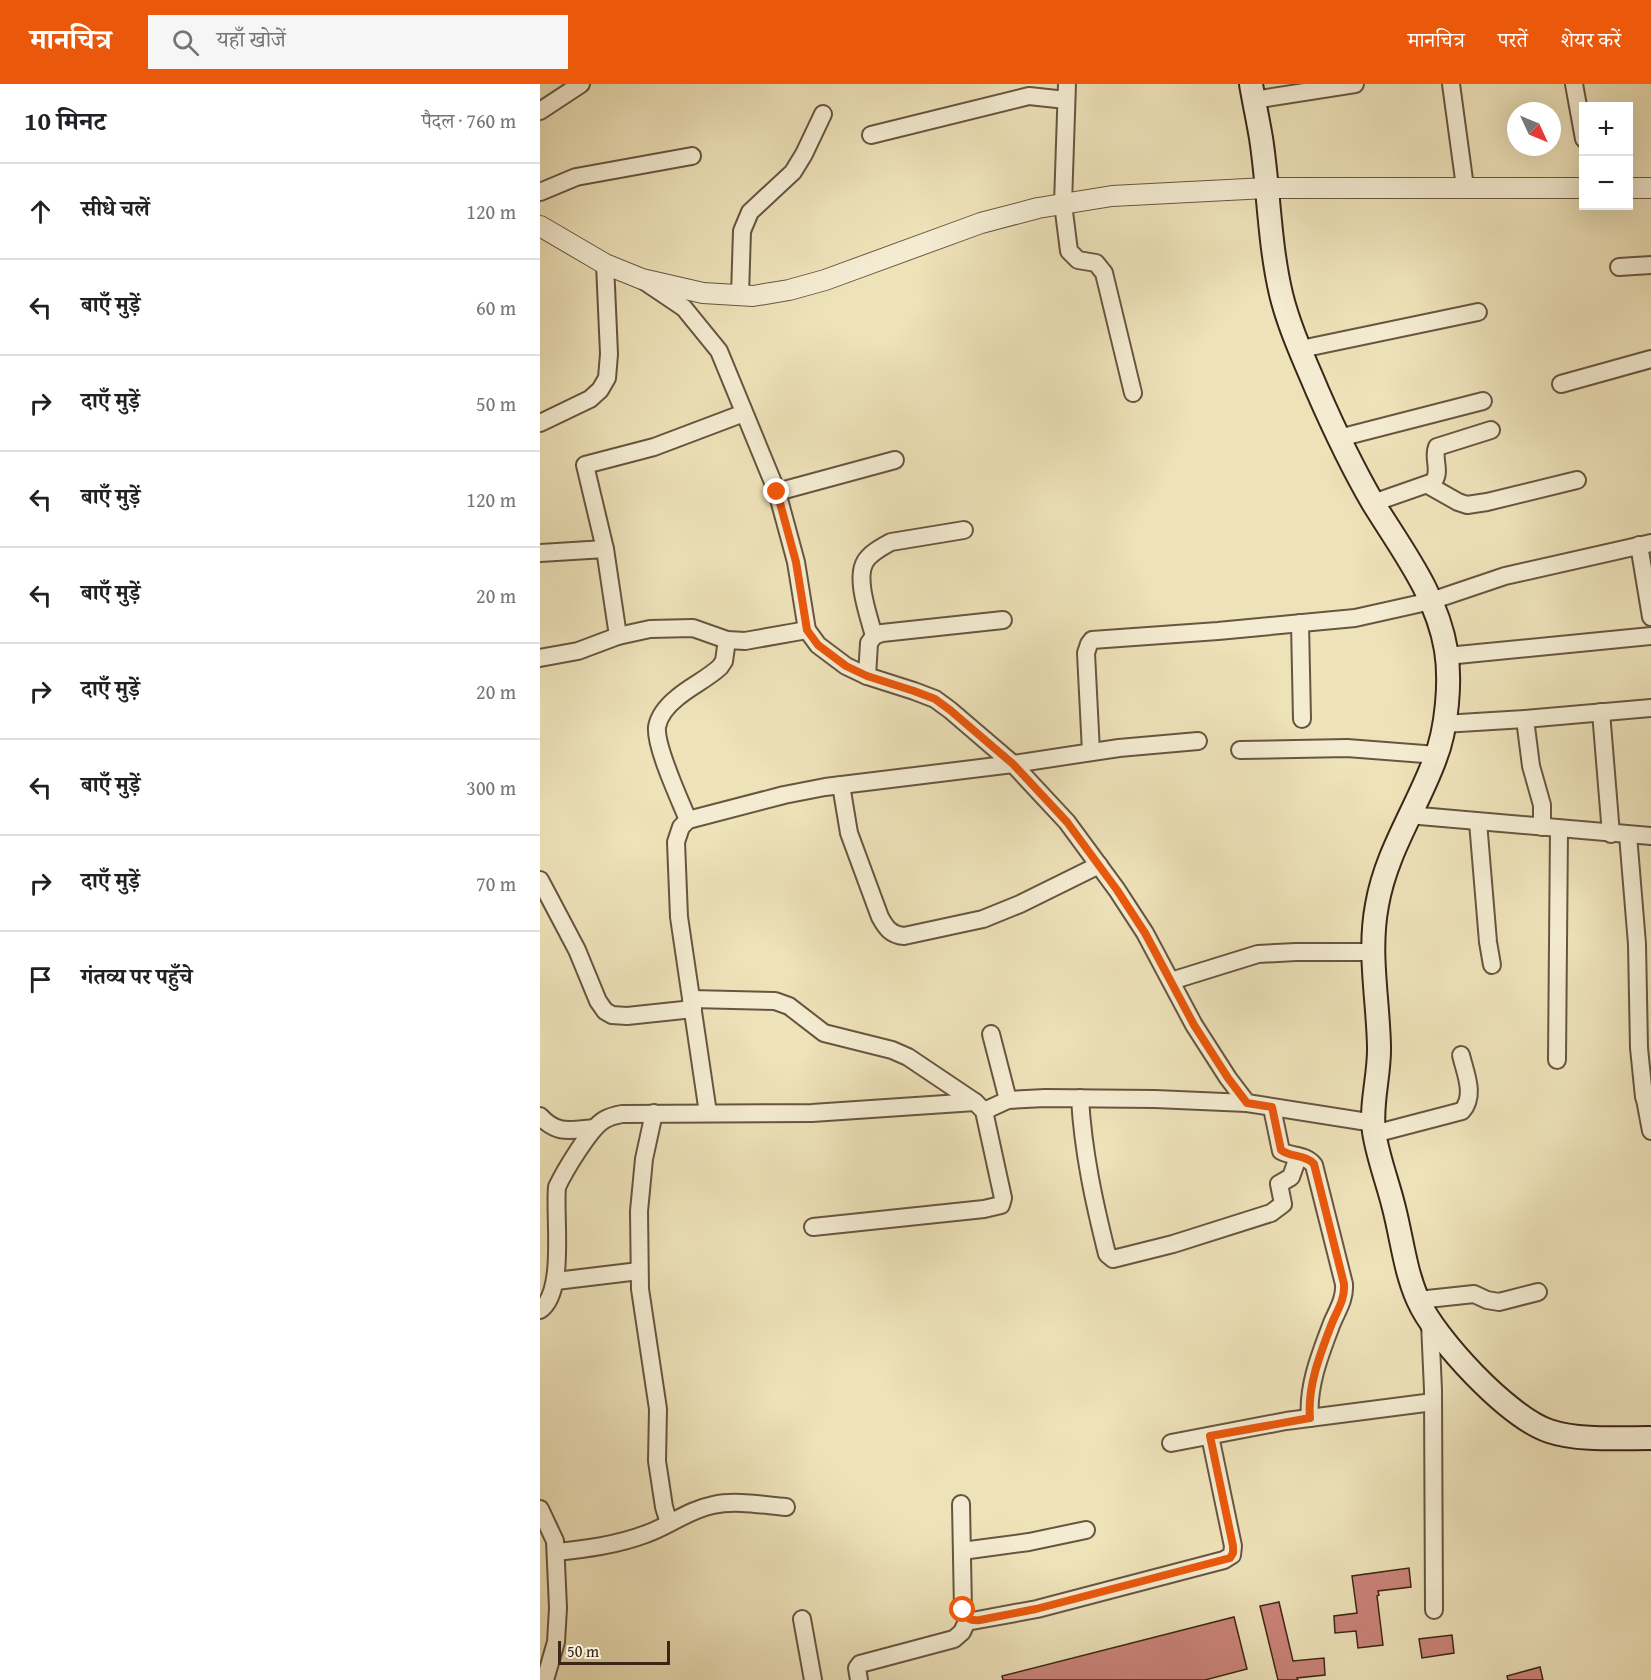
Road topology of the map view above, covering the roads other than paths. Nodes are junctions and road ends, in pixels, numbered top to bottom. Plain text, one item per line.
1 (581, 84) edge
2 (1355, 84) edge
3 (1451, 84) edge
4 (1574, 84) edge
5 (1067, 92) edge
6 (1252, 92) edge
7 (540, 111) edge
8 (1579, 112) edge
9 (823, 114) dead end
10 (871, 135) dead end
11 (692, 156) dead end
12 (1465, 187) junction
13 (1266, 188) junction
14 (1579, 188) edge
15 (1633, 188) edge
16 (1651, 188) edge
17 (540, 192) edge
18 (1063, 204) junction
19 (540, 226) edge
20 (605, 264) junction
21 (1651, 265) edge
22 (1619, 267) dead end
23 (642, 279) junction
24 (740, 295) junction
25 (1478, 312) dead end
26 (1301, 349) junction
27 (1651, 359) edge
28 (1561, 384) dead end
29 (1133, 393) dead end
30 (1483, 401) dead end
31 (744, 413) junction
32 (540, 423) edge
33 (1491, 430) dead end
34 (1339, 438) junction
35 (895, 460) dead end
36 (1577, 480) dead end
37 (1428, 485) junction
38 (777, 492) junction
39 (1373, 503) junction
40 (964, 530) dead end
41 (1645, 544) edge
42 (604, 549) junction
43 (540, 553) edge
44 (1431, 601) junction
45 (1651, 617) edge
46 (1003, 620) dead end
47 (1300, 624) junction
48 (807, 630) junction
49 (618, 636) junction
50 (874, 636) junction
51 (1651, 636) edge
52 (727, 640) junction
53 (1447, 656) junction
54 (540, 658) edge
55 (867, 676) junction
56 (1651, 708) edge
57 (1601, 712) junction
58 (1302, 719) dead end
59 (1525, 719) junction
60 (1443, 724) junction
61 (1198, 741) dead end
62 (1240, 750) dead end
63 (1091, 752) junction
64 (1437, 755) junction
65 (1013, 764) junction
66 (841, 785) junction
67 (1408, 815) junction
68 (688, 820) junction
69 (1478, 822) junction
70 (1542, 827) junction
71 (1559, 829) junction
72 (1620, 834) junction
73 (1651, 836) edge
74 (1099, 865) junction
75 (540, 880) edge
76 (1373, 952) junction
77 (1492, 965) dead end
78 (1171, 981) junction
79 (692, 1004) junction
80 (991, 1034) dead end
81 (1461, 1055) dead end
82 (1557, 1060) dead end
83 (1080, 1098) junction
84 (1648, 1099) edge
85 (1008, 1100) junction
86 (1247, 1103) junction
87 (980, 1106) junction
88 (1272, 1107) junction
89 (654, 1113) junction
90 (708, 1113) junction
91 (540, 1116) edge
92 (594, 1128) junction
93 (1374, 1129) junction
94 (1651, 1131) edge
95 (1298, 1156) junction
96 (813, 1227) dead end
97 (639, 1271) junction
98 (556, 1281) junction
99 (1538, 1292) dead end
100 (1418, 1300) junction
101 (540, 1310) edge
102 (1430, 1323) junction
103 (1433, 1402) junction
104 (1310, 1418) junction
105 (1210, 1436) junction
106 (1651, 1438) edge
107 (1171, 1443) dead end
108 (961, 1504) dead end
109 (786, 1507) dead end
110 (540, 1509) edge
111 (669, 1523) junction
112 (1086, 1530) dead end
113 (962, 1551) junction
114 (556, 1552) junction
115 (1434, 1610) dead end
116 (802, 1619) dead end
117 (968, 1620) junction
118 (545, 1680) edge
119 (813, 1680) edge
120 (859, 1680) edge

1 - 7 street
2 - 6 street
3 - 12 street
4 - 8 street
5 - 10 street
5 - 18 street
6 - 13 main road
9 - 24 street
11 - 17 street
12 - 13 street
12 - 14 street
13 - 18 street
13 - 26 main road
15 - 16 street
18 - 24 street
18 - 29 street
19 - 20 street
20 - 23 street
20 - 32 street
21 - 22 street
23 - 24 street
23 - 31 street
25 - 26 street
26 - 34 main road
27 - 28 street
30 - 34 street
31 - 38 street
31 - 42 street
33 - 37 street
34 - 39 main road
35 - 38 street
36 - 37 street
37 - 39 street
38 - 48 street
39 - 44 main road
40 - 50 street
41 - 44 street
41 - 45 street
42 - 43 street
42 - 49 street
44 - 47 street
44 - 53 main road
46 - 50 street
47 - 58 street
47 - 63 street
48 - 52 street
48 - 55 street
49 - 52 street
49 - 54 street
50 - 55 street
51 - 53 street
52 - 68 street
53 - 60 main road
55 - 65 street
56 - 57 street
57 - 59 street
57 - 72 street
59 - 60 street
59 - 70 street
60 - 64 main road
61 - 63 street
62 - 64 street
63 - 65 street
64 - 67 main road
65 - 66 street
65 - 74 street
66 - 68 street
66 - 74 street
67 - 69 street
67 - 76 main road
68 - 79 street
69 - 70 street
69 - 77 street
70 - 71 street
71 - 72 street
71 - 82 street
72 - 73 street
72 - 84 street
74 - 78 street
75 - 79 street
76 - 78 street
76 - 93 main road
78 - 86 street
79 - 87 street
79 - 90 street
80 - 85 street
81 - 93 street
83 - 85 street
83 - 86 street
83 - 95 street
84 - 94 street
85 - 87 street
86 - 88 street
87 - 90 street
87 - 96 street
88 - 93 street
88 - 95 street
89 - 90 street
89 - 92 street
89 - 97 street
91 - 92 street
92 - 98 street
93 - 100 main road
95 - 104 street
97 - 98 street
97 - 111 street
98 - 101 street
99 - 100 street
100 - 102 main road
102 - 103 street
102 - 106 main road
103 - 104 street
103 - 115 street
104 - 105 street
105 - 107 street
105 - 117 street
108 - 113 street
109 - 111 street
110 - 114 street
111 - 114 street
112 - 113 street
113 - 117 street
114 - 118 street
116 - 119 street
117 - 120 street

